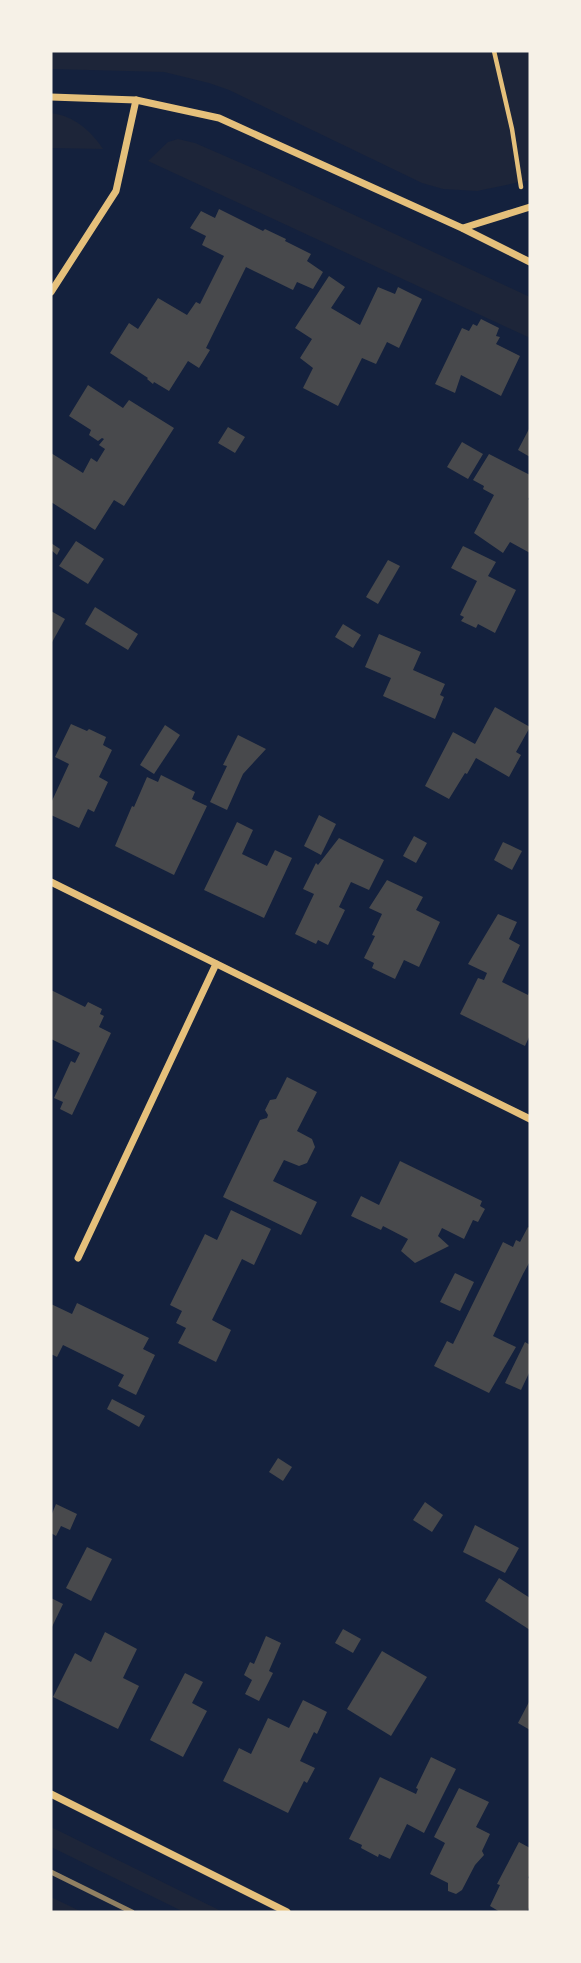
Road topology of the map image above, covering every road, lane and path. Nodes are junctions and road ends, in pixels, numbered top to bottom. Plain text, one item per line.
1 (494, 51) edge
2 (51, 97) edge
3 (136, 100) junction
4 (528, 208) edge
5 (462, 228) junction
6 (530, 262) edge
7 (51, 292) edge
8 (51, 882) edge
9 (216, 964) junction
10 (530, 1119) edge
11 (78, 1258) dead end
12 (51, 1794) edge
13 (287, 1912) edge

1 - 4 path
2 - 3 street
3 - 5 street
3 - 7 street
4 - 5 street
5 - 6 street
8 - 9 street
9 - 10 street
9 - 11 street
12 - 13 street

